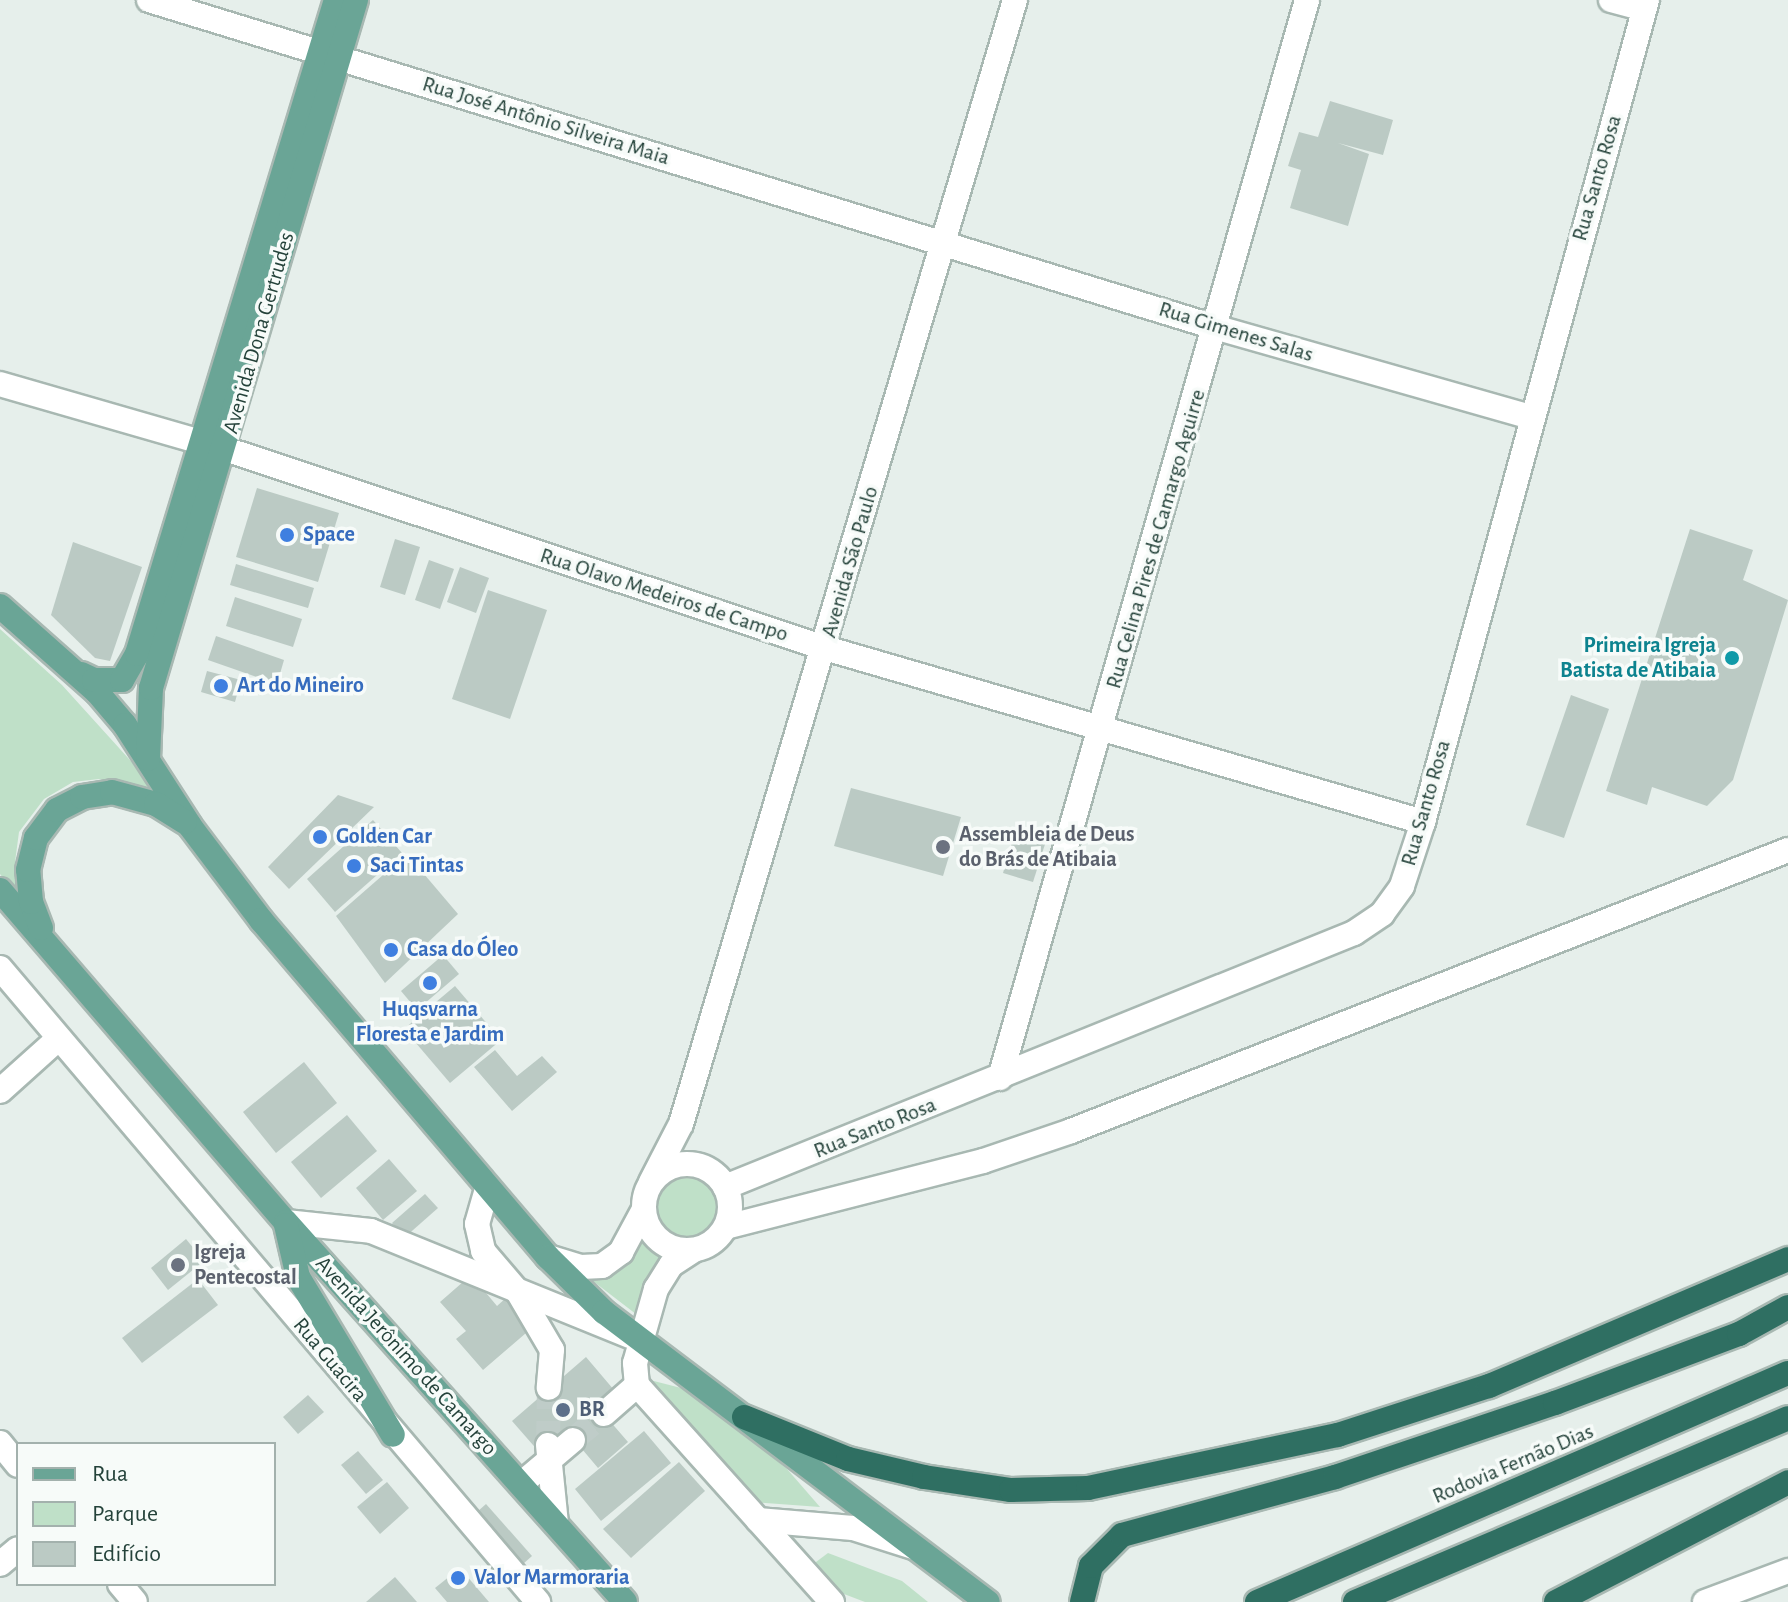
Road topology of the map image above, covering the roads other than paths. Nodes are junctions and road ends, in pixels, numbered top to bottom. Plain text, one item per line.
1 (149, 0) edge
2 (336, 0) edge
3 (356, 0) edge
4 (1015, 0) edge
5 (1307, 0) edge
6 (1611, 0) edge
7 (1646, 5) edge
8 (328, 56) junction
9 (944, 241) junction
10 (1218, 328) junction
11 (0, 384) edge
12 (1531, 417) junction
13 (200, 442) junction
14 (225, 449) junction
15 (0, 606) edge
16 (825, 648) junction
17 (72, 669) junction
18 (1100, 731) junction
19 (148, 759) junction
20 (1423, 822) junction
21 (190, 826) junction
22 (1788, 850) edge
23 (0, 890) edge
24 (47, 944) junction
25 (0, 968) edge
26 (58, 1039) junction
27 (1000, 1078) junction
28 (0, 1091) edge
29 (681, 1124) junction
30 (704, 1167) junction
31 (651, 1182) junction
32 (725, 1187) junction
33 (487, 1189) junction
34 (643, 1211) junction
35 (286, 1222) junction
36 (726, 1227) junction
37 (694, 1250) junction
38 (548, 1257) junction
39 (1788, 1259) edge
40 (518, 1292) junction
41 (1788, 1307) edge
42 (643, 1341) junction
43 (1788, 1370) edge
44 (637, 1385) junction
45 (549, 1388) tunnel mouth
46 (604, 1414) tunnel mouth
47 (744, 1417) junction
48 (1788, 1418) edge
49 (393, 1435) junction
50 (573, 1440) tunnel mouth
51 (0, 1443) edge
52 (547, 1454) junction
53 (16, 1463) edge
54 (1788, 1482) edge
55 (521, 1484) junction
56 (758, 1520) junction
57 (556, 1524) junction
58 (915, 1548) junction
59 (16, 1551) edge
60 (0, 1564) edge
61 (1788, 1571) edge
62 (122, 1586) edge
63 (135, 1602) edge
64 (538, 1602) edge
65 (625, 1602) edge
66 (832, 1602) edge
67 (988, 1602) edge
68 (1082, 1602) edge
69 (1257, 1602) edge
70 (1355, 1602) edge
71 (1556, 1602) edge
72 (1705, 1602) edge

1 - 8 street, Rua José Antônio Silveira Maia
2 - 8 main road, Avenida Dona Gertrudes
3 - 8 main road, Avenida Dona Gertrudes
4 - 9 street, Avenida São Paulo
5 - 10 street, Rua Celina Pires de Camargo Aguirre
6 - 7 street
7 - 12 street, Rua Santo Rosa
8 - 9 street, Rua José Antônio Silveira Maia
8 - 13 main road, Avenida Dona Gertrudes
8 - 14 main road, Avenida Dona Gertrudes
9 - 10 street, Rua Gimenes Salas
9 - 16 street, Avenida São Paulo
10 - 12 street, Rua Gimenes Salas
10 - 18 street, Rua Celina Pires de Camargo Aguirre
11 - 13 street, Rua Olavo Medeiros de Campo
12 - 20 street, Rua Santo Rosa
13 - 14 street, Rua Olavo Medeiros de Campo
13 - 17 main road, Avenida Dona Gertrudes
14 - 16 street, Rua Olavo Medeiros de Campo
14 - 19 main road, Avenida Dona Gertrudes
15 - 17 main road
16 - 18 street, Rua Olavo Medeiros de Campo
16 - 29 street, Avenida São Paulo
17 - 19 main road
18 - 20 street, Rua Olavo Medeiros de Campo
18 - 27 street, Rua Celina Pires de Camargo Aguirre
19 - 21 main road
20 - 27 street, Rua Santo Rosa
21 - 24 main road
21 - 33 main road
22 - 36 street
23 - 24 main road, Avenida Jerônimo de Camargo
24 - 35 main road, Avenida Jerônimo de Camargo
25 - 26 street, Rua Guacira
26 - 28 street
26 - 49 street, Rua Guacira
27 - 32 street, Rua Santo Rosa
29 - 30 street
29 - 31 street, Avenida São Paulo
30 - 31 street
30 - 32 street
31 - 34 street
32 - 36 street
33 - 38 main road
33 - 40 street
34 - 37 street
34 - 38 street
35 - 40 street
35 - 49 main road
35 - 55 main road, Avenida Jerônimo de Camargo
36 - 37 street
37 - 42 street
38 - 42 main road
39 - 47 highway
40 - 42 street
40 - 45 street
41 - 68 highway
42 - 44 street
42 - 47 main road
43 - 69 highway, Rodovia Fernão Dias
44 - 46 street
44 - 56 street
47 - 58 main road
48 - 70 highway
49 - 64 street, Rua Guacira
50 - 52 street
51 - 53 street
52 - 55 street
52 - 57 street
54 - 71 highway
55 - 57 main road, Avenida Jerônimo de Camargo
56 - 58 street
56 - 66 street
57 - 65 main road, Avenida Jerônimo de Camargo
58 - 67 main road
59 - 60 street
61 - 72 street
62 - 63 street

